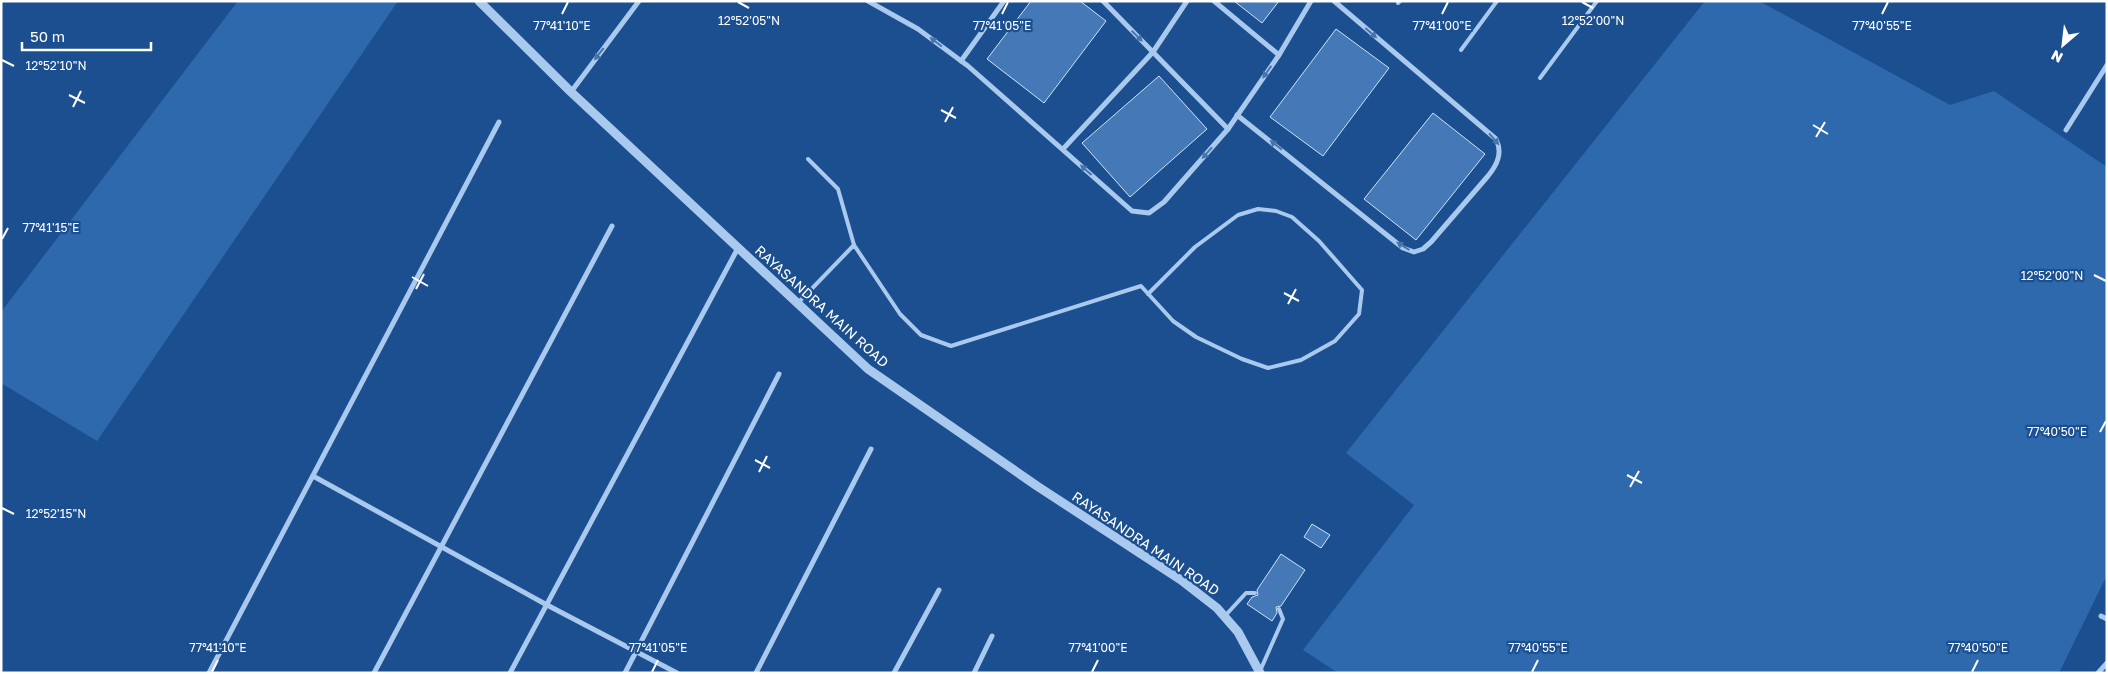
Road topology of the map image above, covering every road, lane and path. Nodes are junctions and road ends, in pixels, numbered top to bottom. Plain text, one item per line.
1 (479, 1) edge
2 (639, 1) edge
3 (868, 1) edge
4 (1004, 1) edge
5 (1102, 1) edge
6 (1187, 1) edge
7 (1214, 1) edge
8 (1311, 1) edge
9 (1334, 1) edge
10 (1497, 1) edge
11 (1597, 1) edge
12 (1461, 50) dead end
13 (1153, 52) junction
14 (1278, 55) junction
15 (961, 62) junction
16 (2107, 65) edge
17 (1540, 78) dead end
18 (570, 92) junction
19 (1237, 115) junction
20 (499, 122) dead end
21 (1228, 129) junction
22 (2066, 130) dead end
23 (1063, 149) junction
24 (808, 159) dead end
25 (612, 226) dead end
26 (854, 245) junction
27 (738, 248) junction
28 (1148, 294) junction
29 (797, 304) junction
30 (779, 374) dead end
31 (871, 450) dead end
32 (313, 476) junction
33 (442, 547) junction
34 (939, 590) dead end
35 (1255, 593) dead end
36 (548, 605) junction
37 (1279, 609) dead end
38 (2101, 616) dead end
39 (1224, 617) junction
40 (2107, 619) edge
41 (992, 636) dead end
42 (636, 652) junction
43 (2107, 663) edge
44 (1260, 672) edge
45 (209, 673) edge
46 (374, 673) edge
47 (510, 673) edge
48 (625, 673) edge
49 (677, 673) edge
50 (756, 673) edge
51 (894, 673) edge
52 (974, 673) edge
53 (2098, 673) edge

1 - 18 street, RAYASANDRA MAIN ROAD
2 -> 18 street
15 -> 3 street
4 - 15 street
5 -> 13 street
6 - 13 street
7 - 14 street
8 - 14 street
9 -> 19 street
10 - 12 lane
11 - 17 lane
13 - 21 street
13 - 23 street
14 -> 19 street
15 - 23 street
16 - 22 street
18 - 27 street, RAYASANDRA MAIN ROAD
19 - 21 street
20 - 32 street
21 -> 23 street
24 - 26 lane
25 - 33 street
26 - 28 lane
26 - 29 lane
27 - 29 street, RAYASANDRA MAIN ROAD
27 - 36 street
28 - 28 lane
29 - 39 street, RAYASANDRA MAIN ROAD
30 - 42 street
31 - 50 street
32 - 33 street
32 - 45 street
33 - 36 street
33 - 46 street
34 - 51 street
35 - 39 lane
36 - 42 street
36 - 47 street
37 - 44 lane
38 - 40 street
39 - 44 street, RAYASANDRA MAIN ROAD
41 - 52 street
42 - 48 street
42 - 49 street
43 - 53 street

